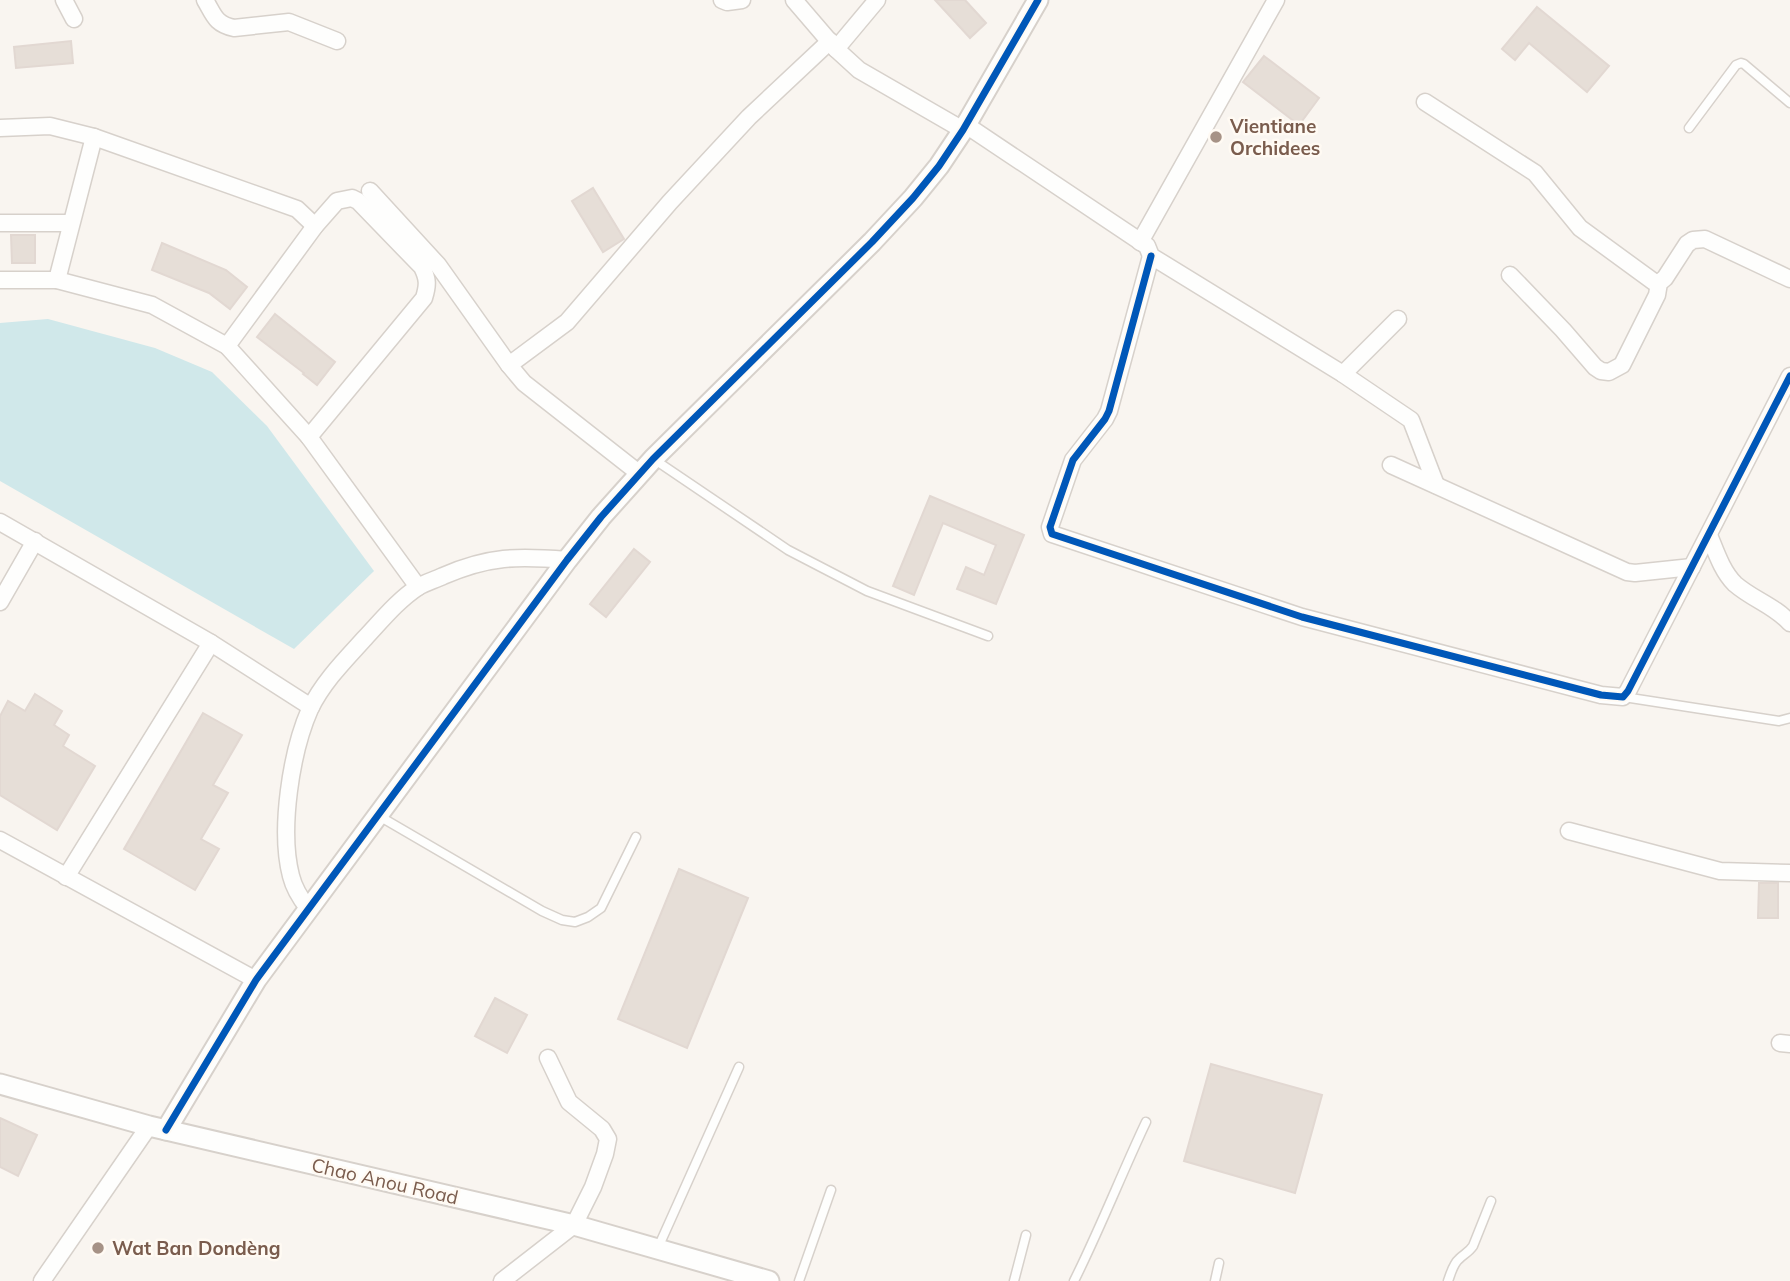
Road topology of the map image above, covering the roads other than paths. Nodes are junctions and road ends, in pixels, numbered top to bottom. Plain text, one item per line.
1 (64, 0) edge
2 (205, 0) edge
3 (722, 0) edge
4 (742, 0) edge
5 (794, 0) edge
6 (877, 0) edge
7 (1038, 0) edge
8 (1276, 0) edge
9 (74, 19) dead end
10 (337, 41) dead end
11 (833, 45) junction
12 (1425, 102) dead end
13 (1790, 103) edge
14 (965, 127) junction
15 (0, 128) edge
16 (1689, 128) dead end
17 (94, 137) junction
18 (370, 191) dead end
19 (0, 223) edge
20 (71, 223) junction
21 (315, 226) junction
22 (1140, 242) junction
23 (1151, 256) junction
24 (1510, 275) dead end
25 (1790, 279) edge
26 (0, 280) edge
27 (57, 280) junction
28 (1659, 283) junction
29 (1398, 319) dead end
30 (228, 346) junction
31 (509, 365) junction
32 (1343, 374) junction
33 (1790, 376) edge
34 (309, 437) junction
35 (1391, 465) dead end
36 (647, 466) junction
37 (1436, 485) junction
38 (0, 522) edge
39 (1709, 535) junction
40 (34, 541) junction
41 (567, 560) junction
42 (1692, 567) junction
43 (418, 587) junction
44 (0, 602) edge
45 (1790, 623) edge
46 (988, 636) dead end
47 (211, 643) junction
48 (1623, 697) junction
49 (311, 707) junction
50 (1790, 718) edge
51 (379, 816) junction
52 (1569, 831) dead end
53 (636, 837) dead end
54 (0, 840) edge
55 (1790, 873) edge
56 (66, 877) junction
57 (308, 908) junction
58 (256, 980) junction
59 (548, 1058) dead end
60 (739, 1067) dead end
61 (0, 1084) edge
62 (1146, 1122) dead end
63 (157, 1128) junction
64 (831, 1190) dead end
65 (1491, 1201) dead end
66 (574, 1225) junction
67 (1026, 1235) dead end
68 (657, 1250) junction
69 (1219, 1263) dead end
70 (42, 1281) edge
71 (502, 1281) edge
72 (769, 1281) edge
73 (799, 1281) edge
74 (1014, 1281) edge
75 (1074, 1281) edge
76 (1215, 1281) edge
77 (1448, 1281) edge

1 - 9 street
2 - 10 street
3 - 4 street
5 - 11 street
6 - 11 street
7 - 14 street
8 - 22 street
11 - 14 street
11 - 31 street
12 - 28 street
13 - 16 lane
14 - 22 street
14 - 36 street
15 - 17 street
17 - 20 street
17 - 21 street
18 - 31 street
19 - 20 street
20 - 27 street
21 - 30 street
21 - 34 street
22 - 23 street
23 - 32 street
23 - 48 street
24 - 28 street
25 - 28 street
26 - 27 street
27 - 30 street
29 - 32 street
30 - 34 street
31 - 36 street
32 - 37 street
33 - 39 street
34 - 43 street
35 - 37 street
36 - 41 street
36 - 46 lane
37 - 42 street
38 - 40 street
39 - 42 street
39 - 45 street
40 - 44 street
40 - 47 street
41 - 43 street
41 - 51 street
42 - 48 street
43 - 49 street
47 - 49 street
47 - 56 street
48 - 50 lane
49 - 57 street
51 - 53 lane
51 - 57 street
52 - 55 street
54 - 56 street
56 - 58 street
57 - 58 street
58 - 63 street
59 - 66 street
60 - 68 lane
61 - 63 street, Chao Anou Road
62 - 75 lane
63 - 66 street, Chao Anou Road
63 - 70 street
64 - 73 lane
65 - 77 lane
66 - 68 street, Chao Anou Road
66 - 71 street
67 - 74 lane
68 - 72 street, Chao Anou Road
69 - 76 lane

